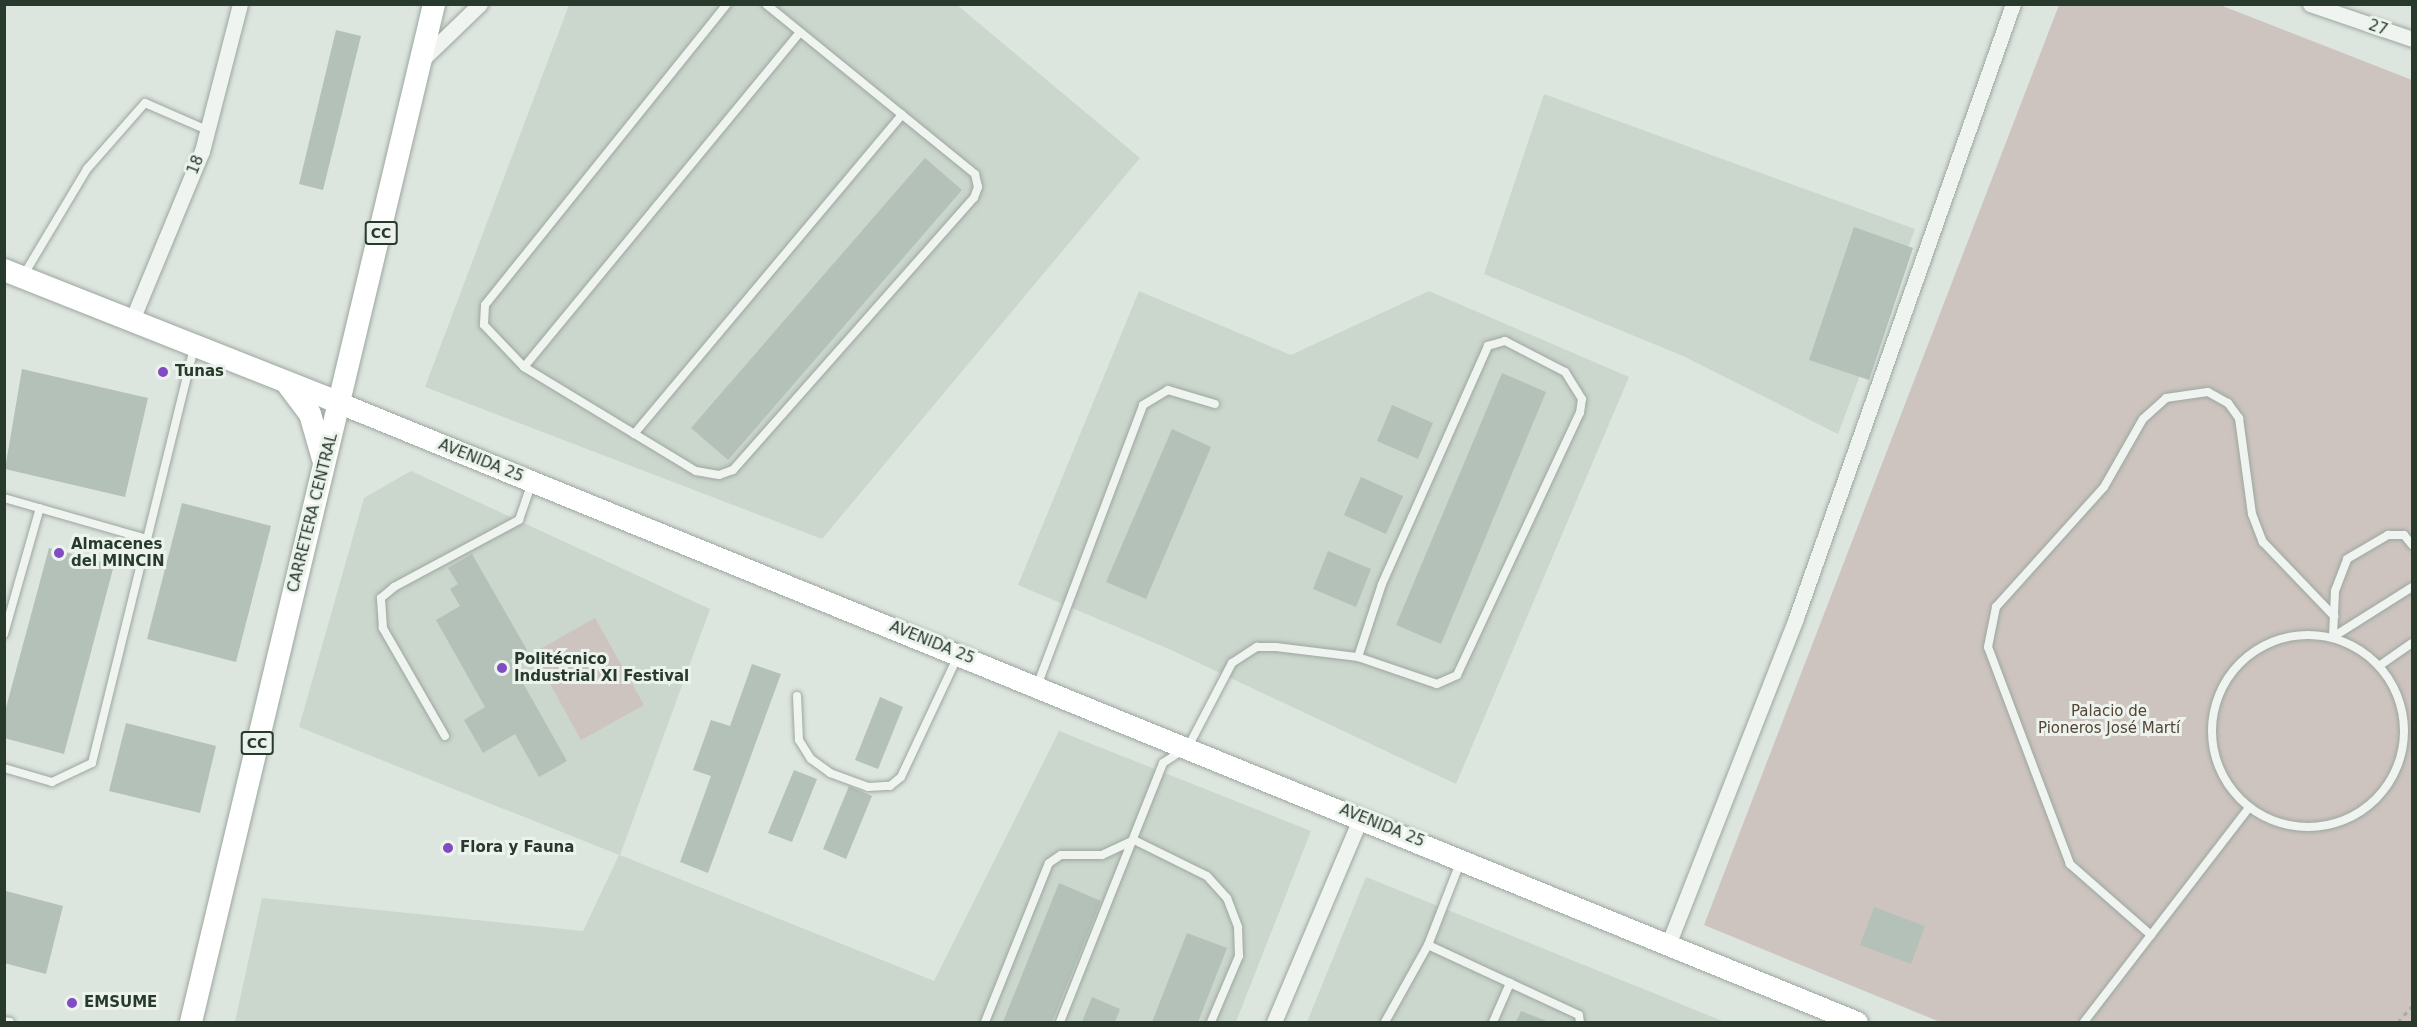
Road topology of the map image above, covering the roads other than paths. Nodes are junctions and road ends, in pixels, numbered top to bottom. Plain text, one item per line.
1 (224, 4) edge
2 (434, 4) edge
3 (480, 4) edge
4 (728, 4) edge
5 (2013, 4) edge
6 (2310, 4) edge
7 (767, 5) edge
8 (239, 9) edge
9 (800, 33) junction
10 (2412, 39) edge
11 (421, 62) junction
12 (902, 115) junction
13 (207, 130) junction
14 (14, 274) edge
15 (132, 320) junction
16 (195, 345) junction
17 (524, 367) junction
18 (286, 382) junction
19 (1215, 404) dead end
20 (342, 405) junction
21 (634, 434) junction
22 (323, 463) junction
23 (532, 482) junction
24 (4, 498) edge
25 (40, 508) junction
26 (147, 539) junction
27 (2412, 545) edge
28 (2412, 587) edge
29 (2334, 616) junction
30 (4, 634) edge
31 (2333, 637) junction
32 (2412, 643) edge
33 (959, 654) junction
34 (1358, 657) junction
35 (2379, 666) junction
36 (1037, 686) junction
37 (797, 696) dead end
38 (445, 736) dead end
39 (1188, 747) junction
40 (4, 768) edge
41 (2249, 808) junction
42 (1361, 817) junction
43 (1134, 840) junction
44 (1461, 858) junction
45 (2151, 935) junction
46 (1428, 945) junction
47 (1668, 945) junction
48 (1510, 983) junction
49 (4, 1021) edge
50 (10, 1023) edge
51 (192, 1023) edge
52 (985, 1023) edge
53 (1060, 1023) edge
54 (1211, 1023) edge
55 (1274, 1023) edge
56 (1385, 1023) edge
57 (1493, 1023) edge
58 (1580, 1023) edge
59 (1857, 1023) edge
60 (2084, 1023) edge

1 - 8 street
2 - 11 main road, CARRETERA CENTRAL / CC
3 - 11 street
4 - 17 lane
5 - 47 street
6 - 10 street, 27
7 - 9 lane
8 - 13 street, 18
9 - 12 lane
9 - 17 lane
11 - 20 main road, CARRETERA CENTRAL / CC
12 - 21 lane
12 - 21 lane
13 - 14 lane
13 - 15 street, 18
14 - 15 main road, AVENIDA 25
15 - 16 main road, AVENIDA 25
16 - 18 main road, AVENIDA 25
16 - 26 lane
17 - 21 lane
18 - 20 main road, AVENIDA 25
18 - 22 main road
19 - 36 lane
20 - 22 main road, CARRETERA CENTRAL / CC
20 - 23 street, AVENIDA 25
22 - 51 main road, CARRETERA CENTRAL / CC
23 - 33 street, AVENIDA 25
23 - 38 lane
24 - 25 lane
25 - 26 lane
25 - 30 lane
26 - 40 lane
27 - 29 lane
28 - 31 lane
29 - 31 lane
29 - 45 lane
31 - 35 lane
31 - 41 lane
32 - 35 lane
33 - 36 street, AVENIDA 25
33 - 37 lane
34 - 34 lane
34 - 39 lane
35 - 41 lane
36 - 39 street, AVENIDA 25
39 - 42 street, AVENIDA 25
39 - 43 lane
41 - 45 lane
42 - 44 street, AVENIDA 25
42 - 55 street
43 - 52 lane
43 - 53 lane
43 - 54 lane
44 - 46 lane
44 - 47 street, AVENIDA 25
45 - 60 lane
46 - 48 lane
46 - 56 lane
47 - 59 street, AVENIDA 25
48 - 57 lane
48 - 58 lane
49 - 50 lane

